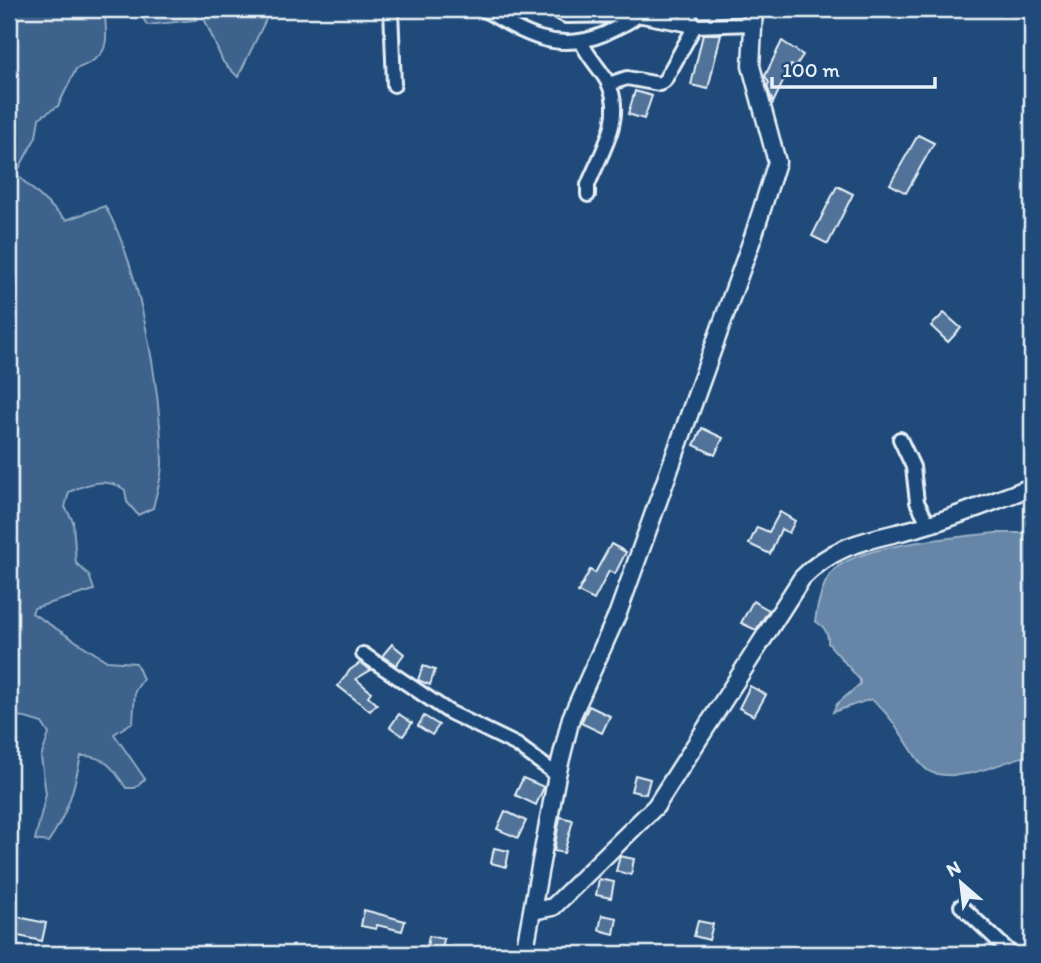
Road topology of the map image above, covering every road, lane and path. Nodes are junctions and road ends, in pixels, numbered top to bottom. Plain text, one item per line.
1 (391, 9) edge
2 (483, 9) edge
3 (554, 9) edge
4 (684, 9) edge
5 (637, 16) junction
6 (754, 16) edge
7 (695, 26) junction
8 (582, 43) junction
9 (609, 84) junction
10 (394, 85) dead end
11 (588, 195) dead end
12 (900, 439) dead end
13 (1032, 487) edge
14 (929, 525) junction
15 (363, 654) dead end
16 (556, 775) junction
17 (961, 906) dead end
18 (533, 911) junction
19 (524, 954) edge
20 (1012, 954) edge

1 - 10 street
2 - 8 street
3 - 5 street
4 - 7 street
5 - 7 street
5 - 8 street
6 - 7 street
6 - 16 street
7 - 9 street
8 - 9 street
9 - 11 street
12 - 14 street
13 - 14 street
14 - 18 street
15 - 16 street
16 - 18 street
17 - 20 street
18 - 19 street

